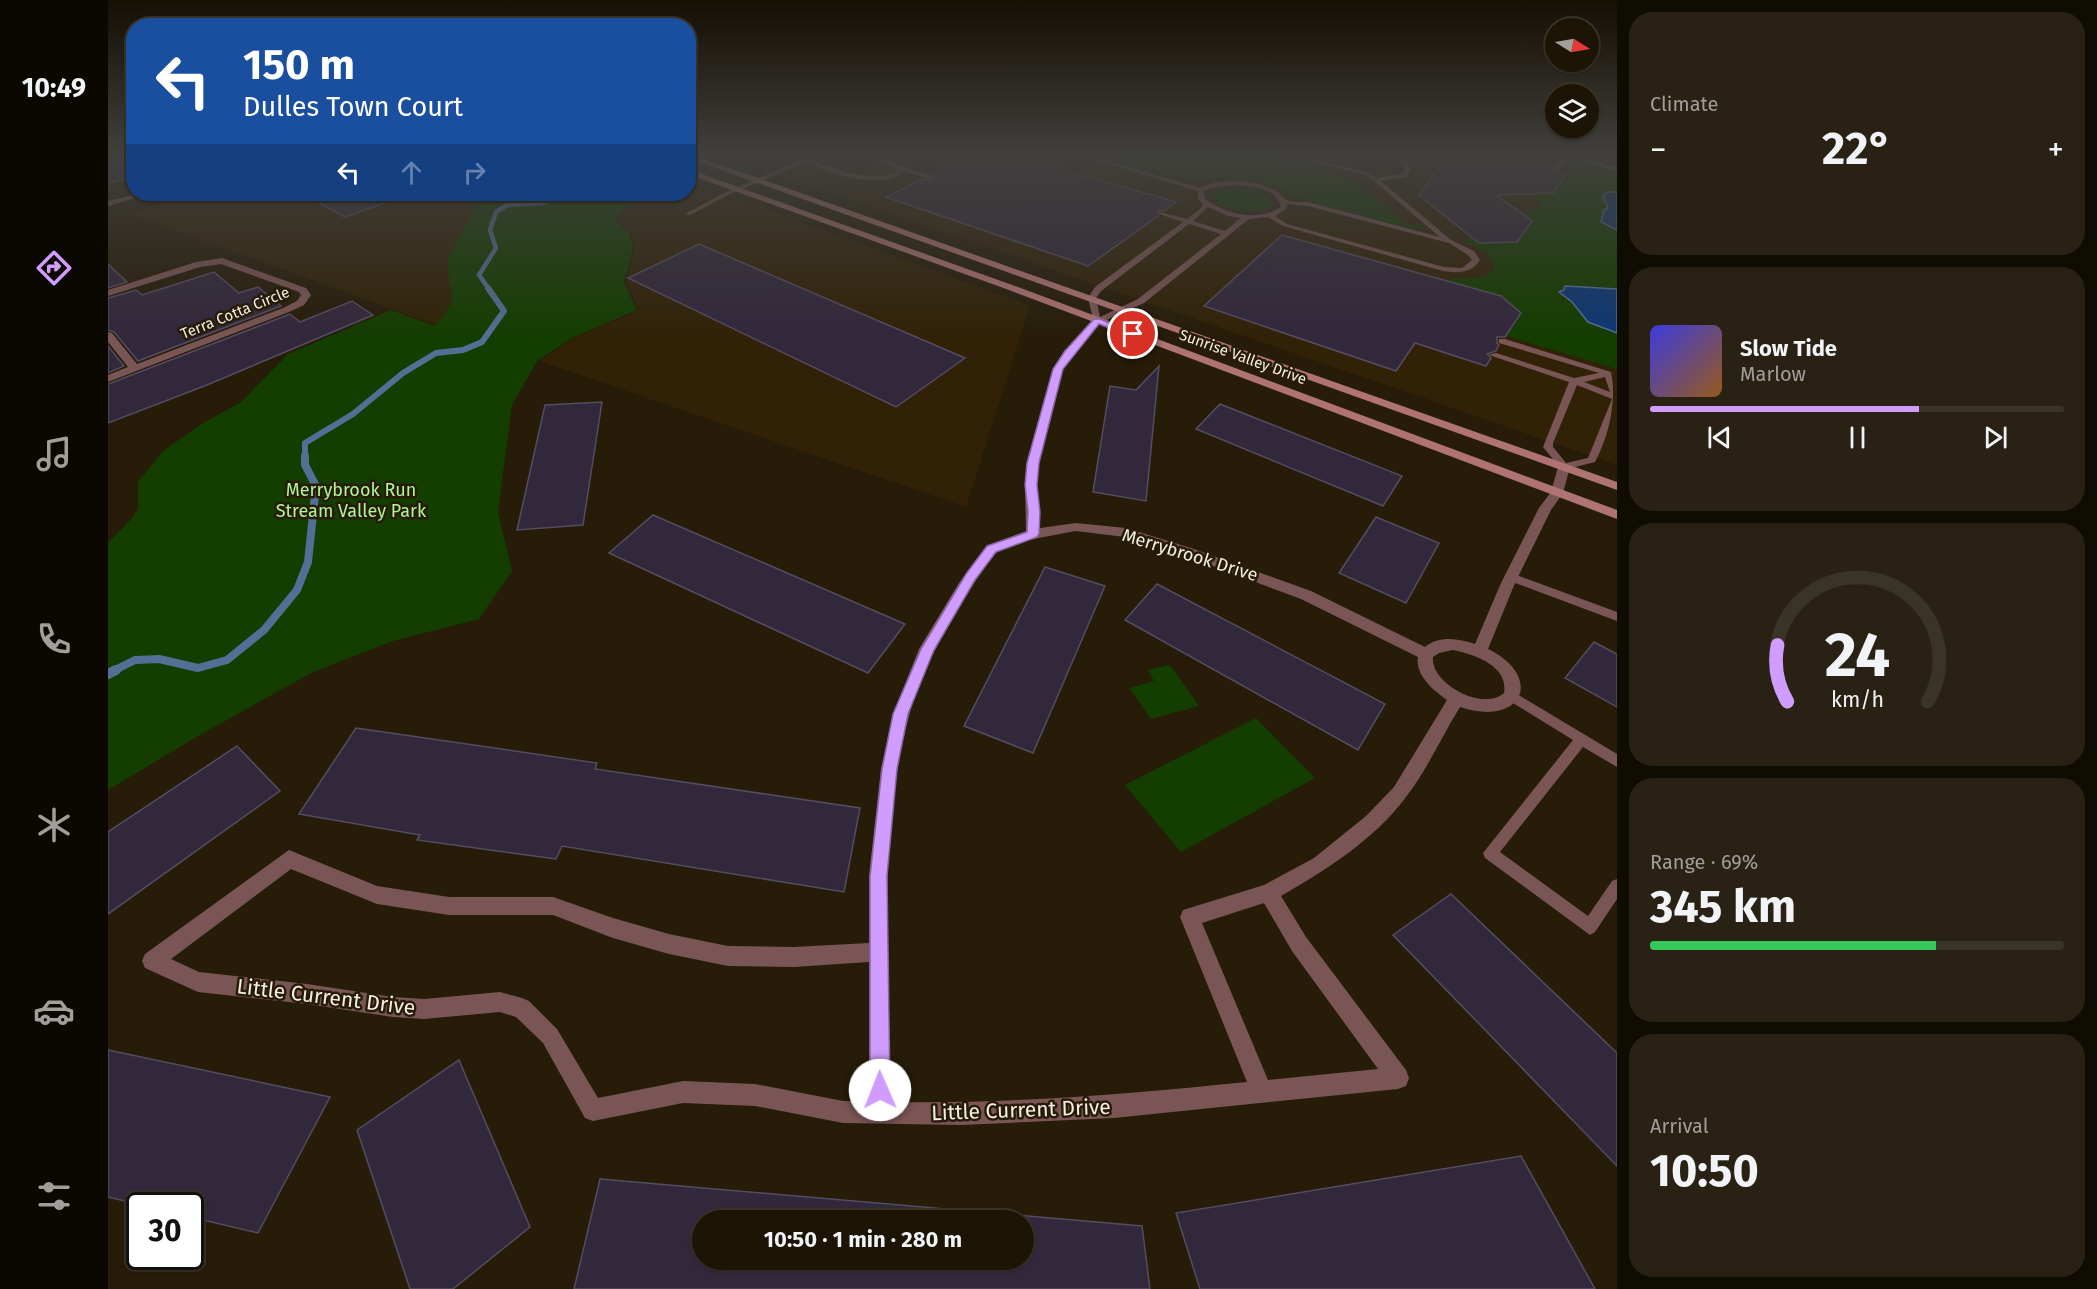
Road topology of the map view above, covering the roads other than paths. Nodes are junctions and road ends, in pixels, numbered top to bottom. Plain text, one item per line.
1 (813, 216) edge
2 (862, 216) edge
3 (1170, 216) edge
4 (1195, 216) edge
5 (1244, 216) edge
6 (1257, 216) edge
7 (1271, 216) edge
8 (1354, 216) edge
9 (1420, 216) edge
10 (1248, 217) junction
11 (1187, 222) junction
12 (1225, 233) junction
13 (1451, 242) junction
14 (108, 293) edge
15 (1092, 298) junction
16 (1123, 310) junction
17 (1097, 321) junction
18 (108, 335) edge
19 (1502, 341) dead end
20 (1493, 355) dead end
21 (135, 369) junction
22 (1613, 375) edge
23 (108, 379) edge
24 (1574, 381) junction
25 (1617, 398) edge
26 (1564, 467) junction
27 (1617, 486) edge
28 (1557, 493) junction
29 (1617, 515) edge
30 (1033, 534) junction
31 (1511, 577) junction
32 (1617, 617) edge
33 (1480, 651) junction
34 (1426, 654) junction
35 (1512, 696) junction
36 (1456, 699) junction
37 (1582, 739) junction
38 (1617, 761) edge
39 (1617, 886) edge
40 (1268, 894) junction
41 (877, 952) junction
42 (1262, 1092) junction
43 (880, 1113) junction

1 - 17 main road, Sunrise Valley Drive
2 - 15 main road, Sunrise Valley Drive
3 - 11 lane
4 - 11 lane
5 - 10 lane
6 - 10 lane
7 - 13 lane
8 - 13 lane
9 - 13 lane
10 - 12 lane
11 - 12 lane
11 - 15 lane
12 - 16 lane
14 - 21 street, Terra Cotta Circle
15 - 16 main road, Sunrise Valley Drive
15 - 17 lane
16 - 17 lane
16 - 26 main road, Sunrise Valley Drive
17 - 28 main road, Sunrise Valley Drive
17 - 30 street
18 - 21 street
19 - 22 lane
20 - 24 lane
21 - 23 street, Terra Cotta Circle
22 - 24 lane
22 - 25 lane
24 - 25 lane
24 - 26 lane
25 - 26 lane
26 - 27 main road, Sunrise Valley Drive
26 - 28 street
28 - 29 main road, Sunrise Valley Drive
28 - 31 street
30 - 34 street, Merrybrook Drive
30 - 41 street, Merrybrook Drive
31 - 32 lane
31 - 33 street
33 - 34 street
33 - 35 street
34 - 36 street
35 - 36 street
35 - 37 lane
36 - 40 street
37 - 38 lane
37 - 39 lane
40 - 42 street
40 - 42 street, Little Current Drive
41 - 43 street, Merrybrook Drive
41 - 43 street, Little Current Drive
42 - 43 street, Little Current Drive

